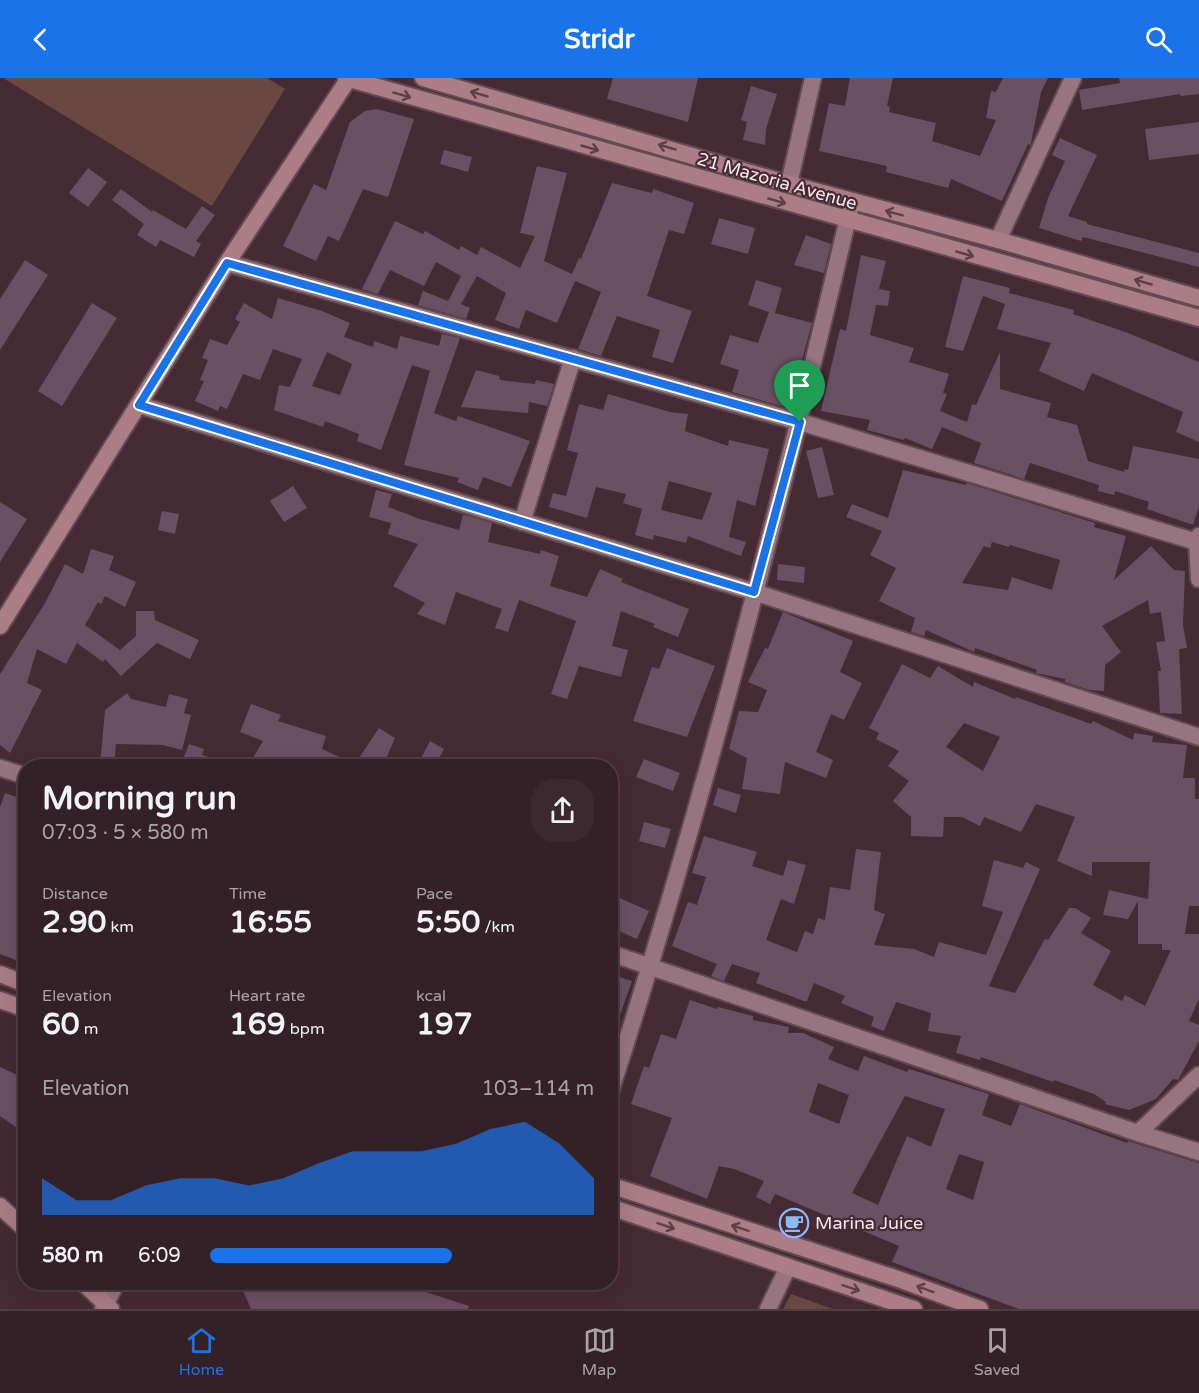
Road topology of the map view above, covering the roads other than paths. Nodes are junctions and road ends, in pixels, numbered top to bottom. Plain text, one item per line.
1 (348, 78) edge
2 (423, 78) edge
3 (813, 78) edge
4 (1070, 80) edge
5 (789, 184) junction
6 (852, 201) junction
7 (847, 221) junction
8 (998, 240) junction
9 (227, 263) junction
10 (1199, 298) edge
11 (1199, 318) edge
12 (573, 358) junction
13 (139, 405) junction
14 (800, 422) junction
15 (522, 522) junction
16 (1198, 539) edge
17 (1199, 579) edge
18 (754, 592) junction
19 (0, 626) edge
20 (1199, 737) edge
21 (0, 768) edge
22 (18, 774) edge
23 (618, 955) edge
24 (652, 965) junction
25 (0, 974) edge
26 (18, 981) edge
27 (0, 1000) edge
28 (18, 1006) edge
29 (618, 1069) edge
30 (1199, 1075) edge
31 (1138, 1133) junction
32 (1199, 1152) edge
33 (618, 1188) edge
34 (0, 1206) edge
35 (618, 1210) edge
36 (18, 1223) edge
37 (788, 1267) junction
38 (90, 1290) edge
39 (113, 1290) edge
40 (106, 1307) edge
41 (768, 1309) edge
42 (914, 1309) edge
43 (980, 1309) edge

1 -> 7 main road, 21 Mazoria Avenue
1 - 9 main road
5 -> 2 main road, 21 Mazoria Avenue
3 - 5 street
4 - 8 street
5 - 6 main road, 21 Mazoria Avenue
6 - 7 street
8 -> 6 main road, 21 Mazoria Avenue
7 -> 11 main road, 21 Mazoria Avenue
7 - 14 street
10 -> 8 main road, 21 Mazoria Avenue
9 - 12 street
9 - 13 main road
12 - 14 street
12 - 15 street
13 - 15 street
13 - 19 main road
14 - 16 street
14 - 18 street
15 - 18 street
16 - 17 street
18 - 20 street
18 - 24 street
21 - 22 street
23 - 24 street
24 - 29 street
24 - 31 street
25 - 26 main road
27 - 28 main road
30 - 31 street
31 - 32 street
43 -> 33 main road
34 - 36 main road
35 -> 37 main road
37 - 41 street
37 -> 42 main road
38 - 40 main road
39 - 40 street

